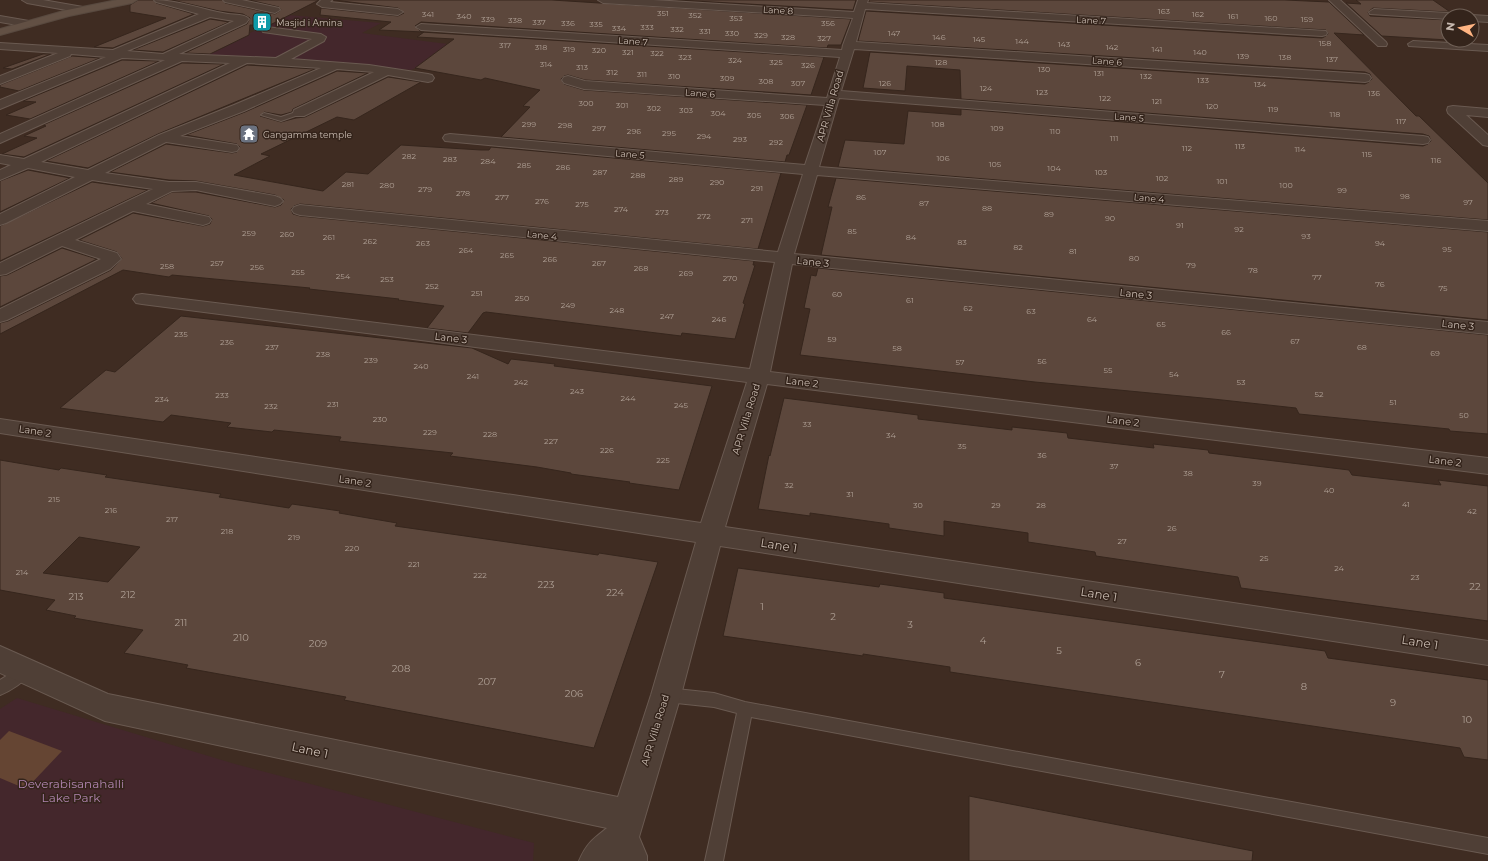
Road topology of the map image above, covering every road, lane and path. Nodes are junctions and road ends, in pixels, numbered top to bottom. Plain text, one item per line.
1 (27, 0) edge
2 (132, 0) edge
3 (159, 0) edge
4 (228, 0) edge
5 (328, 0) edge
6 (603, 0) edge
7 (1334, 0) edge
8 (860, 7) edge
9 (83, 10) junction
10 (275, 10) dead end
11 (398, 12) dead end
12 (1374, 12) dead end
13 (209, 14) junction
14 (1440, 16) edge
15 (0, 19) edge
16 (29, 24) junction
17 (421, 27) dead end
18 (267, 30) dead end
19 (0, 32) edge
20 (1322, 33) dead end
21 (1382, 44) dead end
22 (1412, 44) dead end
23 (3, 48) edge
24 (1488, 48) edge
25 (846, 50) junction
26 (71, 52) junction
27 (117, 54) junction
28 (163, 57) junction
29 (183, 57) junction
30 (244, 60) junction
31 (278, 61) junction
32 (334, 66) junction
33 (386, 71) junction
34 (428, 78) dead end
35 (1366, 78) dead end
36 (0, 80) edge
37 (568, 80) dead end
38 (833, 98) junction
39 (0, 105) edge
40 (299, 113) joint
41 (1488, 113) edge
42 (264, 115) dead end
43 (1488, 119) edge
44 (1488, 123) edge
45 (164, 138) junction
46 (450, 138) dead end
47 (0, 139) edge
48 (1423, 140) dead end
49 (1488, 142) edge
50 (232, 148) dead end
51 (0, 159) edge
52 (28, 163) junction
53 (811, 170) junction
54 (90, 175) junction
55 (0, 176) edge
56 (169, 187) junction
57 (275, 202) dead end
58 (132, 206) junction
59 (300, 210) dead end
60 (0, 220) edge
61 (203, 220) dead end
62 (1488, 226) edge
63 (60, 240) junction
64 (784, 259) junction
65 (0, 270) edge
66 (142, 299) dead end
67 (0, 316) edge
68 (1488, 328) edge
69 (759, 377) junction
70 (0, 426) edge
71 (1488, 466) edge
72 (710, 535) junction
73 (1488, 653) edge
74 (13, 664) edge
75 (0, 688) edge
76 (666, 695) junction
77 (745, 709) junction
78 (627, 838) edge
79 (1488, 846) edge
80 (596, 861) edge
81 (714, 861) edge

1 - 9 street
2 - 9 street
3 - 13 street
4 - 10 street
5 - 11 street
6 - 8 street, Lane 8
7 - 21 street
8 - 20 street, Lane 7
8 - 25 street, APR Villa Road
9 - 16 street
12 - 14 street
13 - 27 street
13 - 28 street
15 - 16 street
16 - 19 street
17 - 25 street, Lane 7
18 - 31 street
22 - 24 street
23 - 26 street
25 - 35 street, Lane 6
25 - 38 street, APR Villa Road
26 - 27 street
26 - 36 street
27 - 28 street
27 - 39 street
28 - 29 street
29 - 30 street
29 - 47 street
30 - 31 street
30 - 52 street
31 - 32 street
32 - 33 street
32 - 45 street
33 - 34 street
33 - 40 street
37 - 38 street, Lane 6
38 - 48 street, Lane 5
38 - 53 street, APR Villa Road
40 - 42 lane
41 - 49 street
43 - 44 street
45 - 50 street
45 - 54 street
46 - 53 street, Lane 5
51 - 52 street
52 - 54 street
52 - 55 street
53 - 62 street, Lane 4
53 - 64 street, APR Villa Road
54 - 56 street
54 - 60 street
56 - 57 street
56 - 58 street
58 - 61 street
58 - 63 street
59 - 64 street, Lane 4
63 - 65 street
63 - 67 street
64 - 68 street, Lane 3
64 - 69 street, APR Villa Road
66 - 69 street, Lane 3
69 - 71 street, Lane 2
69 - 72 street, APR Villa Road
70 - 72 street, Lane 2
72 - 73 street, Lane 1
72 - 76 street, APR Villa Road
74 - 75 lane
74 - 78 street, Lane 1
76 - 77 lane
76 - 78 street, APR Villa Road
77 - 79 lane
77 - 81 lane
78 - 80 street

